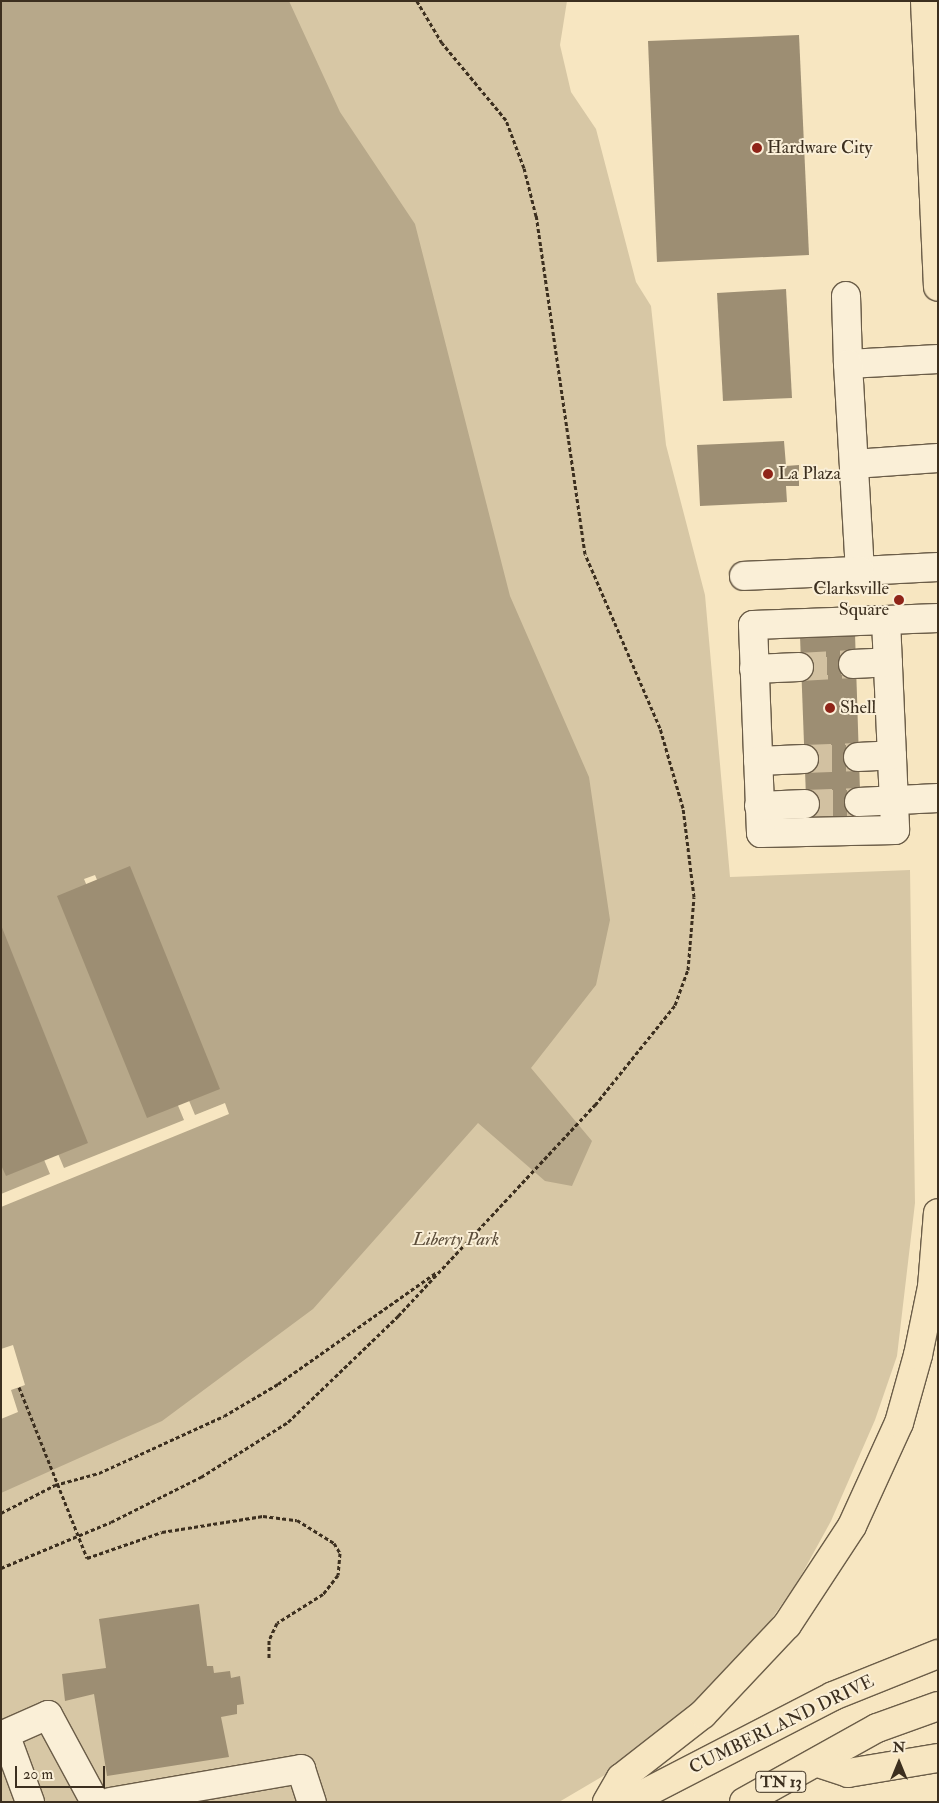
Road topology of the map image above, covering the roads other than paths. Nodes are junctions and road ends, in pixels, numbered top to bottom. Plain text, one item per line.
1 (925, 1) edge
2 (934, 101) edge
3 (938, 287) edge
4 (846, 296) dead end
5 (938, 359) edge
6 (848, 364) junction
7 (938, 458) edge
8 (854, 464) junction
9 (938, 567) edge
10 (860, 571) junction
11 (744, 576) dead end
12 (938, 618) edge
13 (886, 620) junction
14 (888, 662) junction
15 (853, 664) tunnel mouth
16 (799, 667) tunnel mouth
17 (754, 669) junction
18 (892, 755) junction
19 (858, 757) tunnel mouth
20 (804, 759) tunnel mouth
21 (758, 761) junction
22 (938, 798) edge
23 (894, 801) junction
24 (860, 802) tunnel mouth
25 (805, 804) tunnel mouth
26 (759, 806) junction
27 (938, 1213) edge
28 (938, 1654) edge
29 (938, 1706) edge
30 (938, 1758) edge
31 (818, 1763) junction
32 (111, 1801) edge
33 (30, 1802) edge
34 (312, 1802) edge
35 (607, 1802) edge
36 (628, 1802) edge
37 (744, 1802) edge

1 - 2 main road
2 - 3 main road
4 - 6 lane
5 - 6 lane
6 - 8 lane
7 - 8 lane
8 - 10 lane
9 - 10 lane
10 - 11 lane
12 - 13 lane
13 - 14 lane
13 - 17 lane
14 - 15 lane
14 - 18 lane
16 - 17 lane
17 - 21 lane
18 - 19 lane
18 - 23 lane
20 - 21 lane
21 - 26 lane
22 - 23 lane
23 - 24 lane
23 - 26 lane
25 - 26 lane
27 - 35 main road
28 - 36 main road, CUMBERLAND DRIVE
29 - 31 main road, TN 13
30 - 31 main road
31 - 37 main road, TN 13
32 - 33 lane
32 - 34 lane

